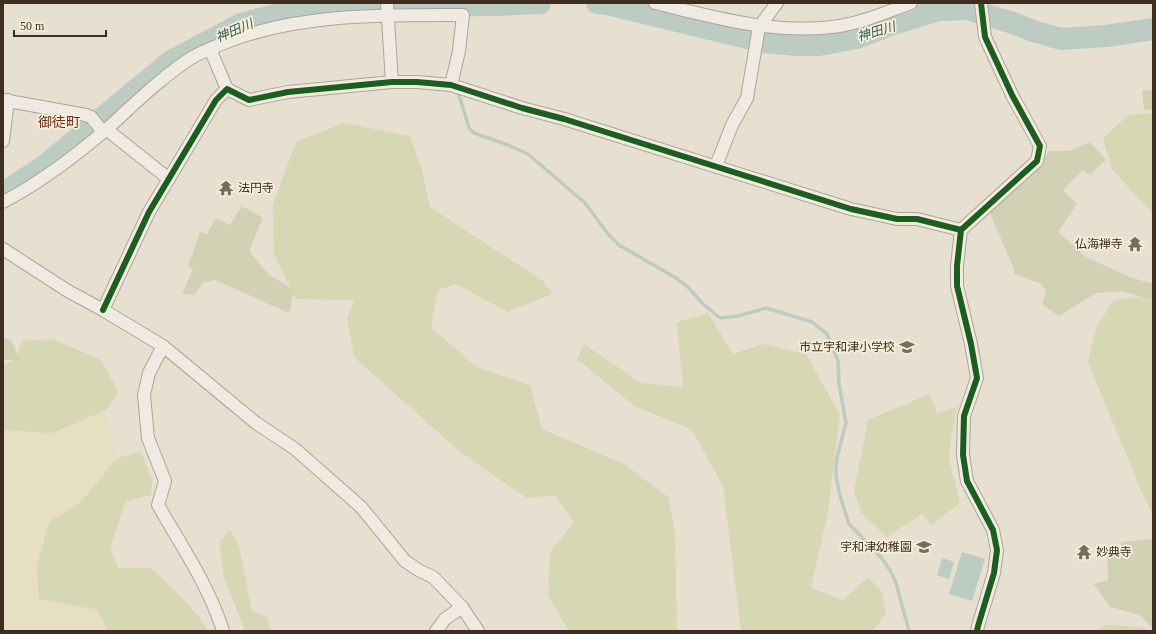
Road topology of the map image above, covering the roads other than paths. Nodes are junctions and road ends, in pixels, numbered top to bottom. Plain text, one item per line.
1 (655, 3) edge
2 (778, 3) edge
3 (911, 3) edge
4 (981, 4) edge
5 (387, 10) edge
6 (757, 35) junction
7 (210, 49) junction
8 (392, 82) junction
9 (451, 85) junction
10 (227, 89) junction
11 (5, 100) edge
12 (103, 130) junction
13 (3, 141) edge
14 (716, 166) junction
15 (169, 179) junction
16 (3, 202) edge
17 (961, 230) junction
18 (3, 249) edge
19 (103, 310) junction
20 (163, 346) junction
21 (462, 607) junction
22 (223, 631) edge
23 (436, 631) edge
24 (478, 631) edge
25 (978, 631) edge

1 - 6 street
2 - 6 street
3 - 6 street
4 - 17 street
5 - 7 street
5 - 8 street
5 - 9 street
6 - 14 street
7 - 10 street
7 - 12 street
8 - 9 street
8 - 10 street
9 - 14 street
10 - 15 street
11 - 12 street
11 - 13 street
12 - 15 street
12 - 16 street
14 - 17 street
15 - 19 street
17 - 25 street
18 - 19 street
19 - 20 street
20 - 21 street
20 - 22 street
21 - 23 street
21 - 24 street

